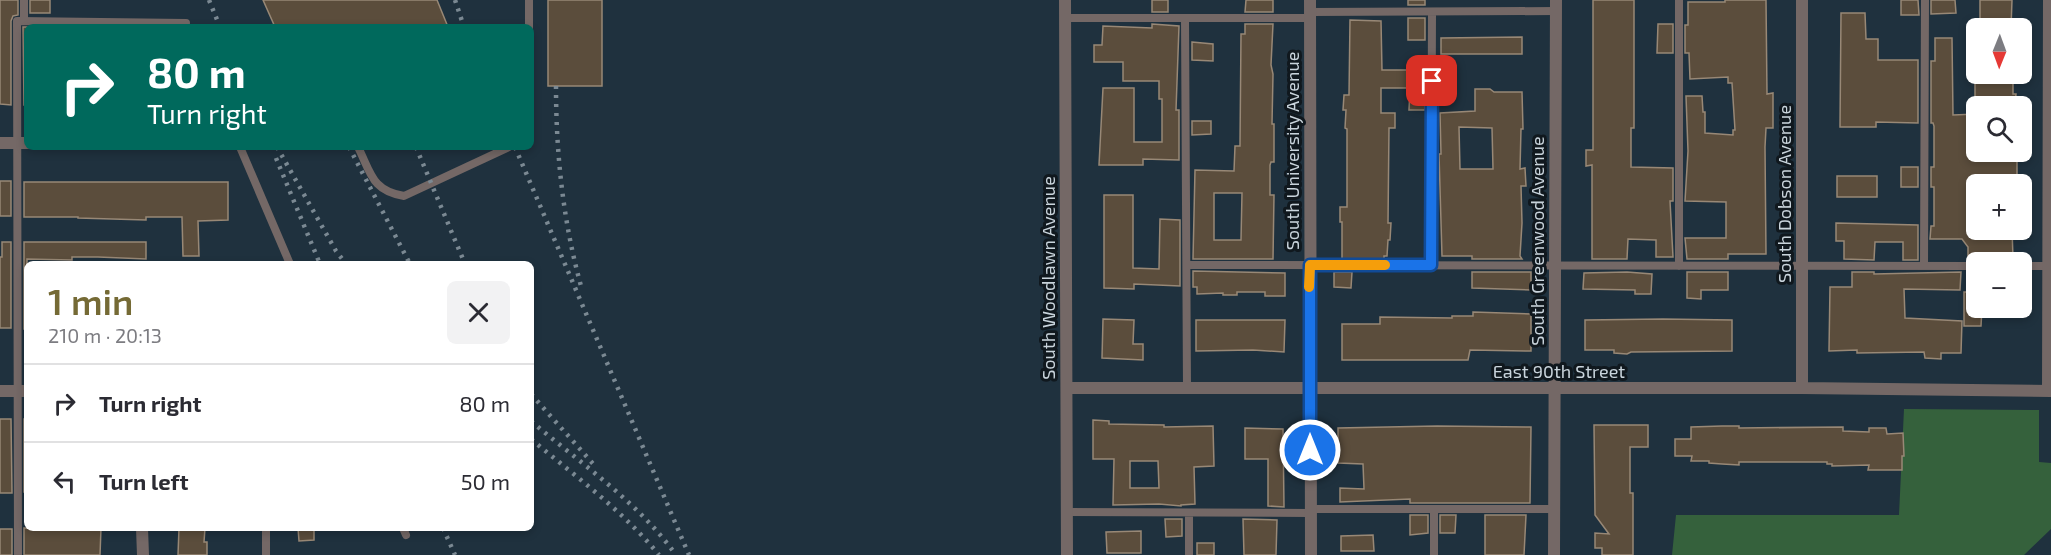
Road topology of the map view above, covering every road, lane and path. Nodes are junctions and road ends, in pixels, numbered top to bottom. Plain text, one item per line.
1 (24, 0) edge
2 (529, 0) edge
3 (1065, 0) edge
4 (1679, 0) edge
5 (1802, 0) edge
6 (1924, 0) edge
7 (2049, 0) edge
8 (1556, 6) edge
9 (1310, 10) edge
10 (1432, 12) junction
11 (1065, 18) junction
12 (1185, 18) junction
13 (24, 21) junction
14 (186, 23) dead end
15 (529, 24) edge
16 (0, 143) edge
17 (22, 143) edge
18 (241, 150) edge
19 (359, 150) edge
20 (503, 150) edge
21 (289, 261) edge
22 (1187, 265) junction
23 (1310, 265) junction
24 (1431, 265) junction
25 (1802, 265) junction
26 (1555, 266) junction
27 (1679, 266) junction
28 (1924, 266) junction
29 (1966, 266) edge
30 (2032, 266) edge
31 (2050, 266) edge
32 (23, 268) edge
33 (1067, 387) junction
34 (1187, 388) junction
35 (1309, 388) junction
36 (1802, 388) junction
37 (1554, 389) junction
38 (23, 391) edge
39 (2050, 391) edge
40 (0, 392) edge
41 (1434, 509) junction
42 (1554, 509) junction
43 (1310, 511) junction
44 (1067, 512) junction
45 (1189, 513) junction
46 (142, 531) edge
47 (266, 531) edge
48 (18, 555) edge
49 (143, 555) edge
50 (266, 555) edge
51 (1067, 555) edge
52 (1189, 555) edge
53 (1311, 555) edge
54 (1434, 555) edge
55 (1554, 555) edge

1 - 13 lane
2 - 15 lane
3 - 11 street, South Woodlawn Avenue
4 - 27 lane
5 - 25 street, South Dobson Avenue
6 - 28 lane
7 - 31 street
8 - 10 lane
8 - 26 street, South Greenwood Avenue
9 - 10 lane
9 - 12 lane
9 - 23 street, South University Avenue
10 - 24 lane
11 - 12 lane
11 - 33 street, South Woodlawn Avenue
12 - 22 lane
13 - 14 lane
13 - 17 lane
16 - 17 street
17 - 32 lane
18 - 21 lane
19 - 20 lane
22 - 23 lane
22 - 34 lane
23 - 24 lane
23 - 35 street, South University Avenue
24 - 26 lane
25 - 27 lane
25 - 28 lane
25 - 36 street, South Dobson Avenue
26 - 27 lane
26 - 37 street, South Greenwood Avenue
28 - 29 lane
30 - 31 lane
31 - 39 street
32 - 38 lane
33 - 34 street, East 90th Street
33 - 44 street, South Woodlawn Avenue
34 - 35 street, East 90th Street
35 - 37 street, East 90th Street
35 - 43 street, South University Avenue
36 - 37 street, East 90th Street
36 - 39 street, East 90th Street
37 - 42 street, South Greenwood Avenue
38 - 40 street
38 - 48 lane
41 - 42 lane
41 - 43 lane
41 - 54 lane
42 - 55 street, South Greenwood Avenue
43 - 45 lane
43 - 53 street, South University Avenue
44 - 45 lane
44 - 51 street, South Woodlawn Avenue
45 - 52 lane
46 - 49 street
47 - 50 lane

